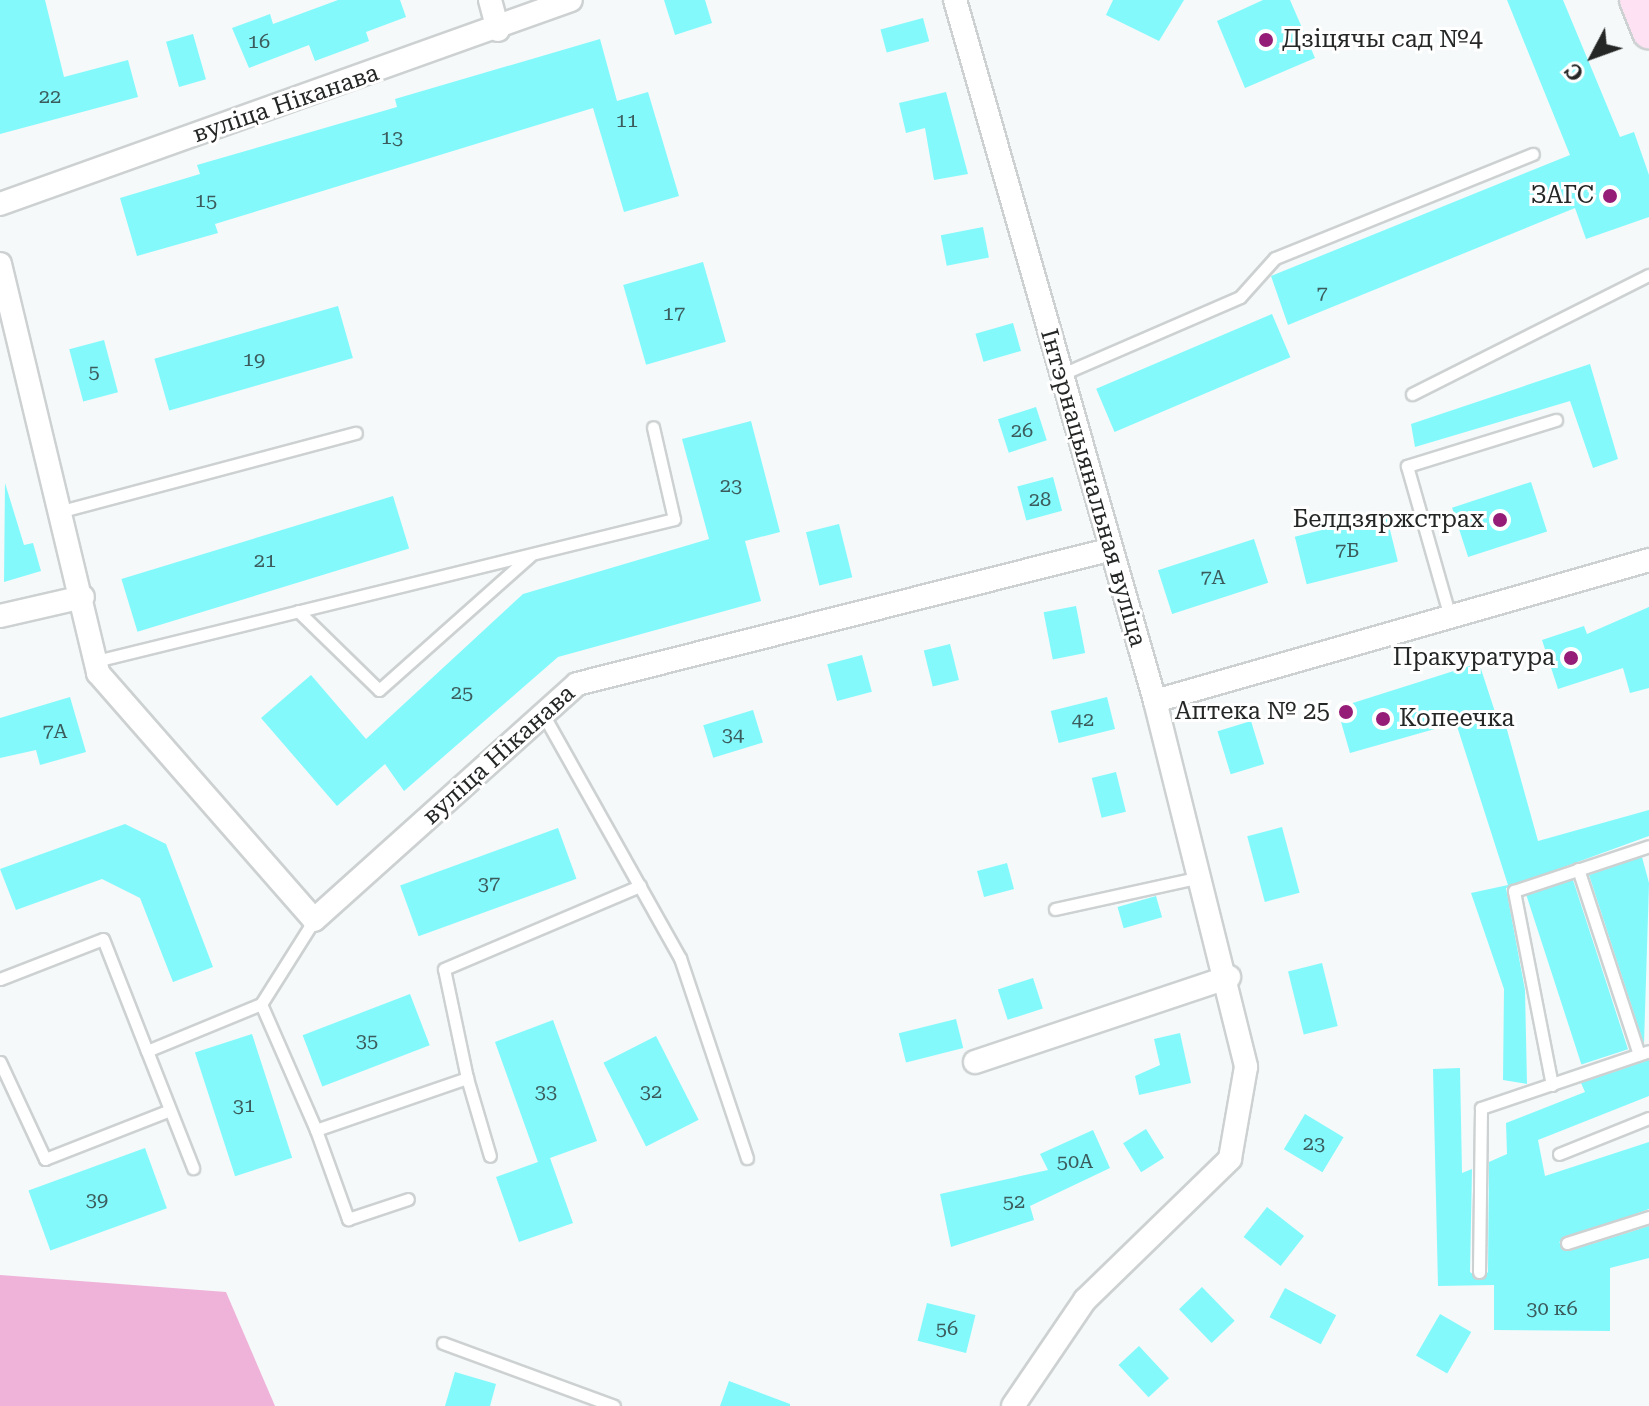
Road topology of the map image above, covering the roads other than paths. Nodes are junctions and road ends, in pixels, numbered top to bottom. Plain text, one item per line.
1 (490, 0) edge
2 (571, 0) edge
3 (955, 0) edge
4 (1636, 0) edge
5 (498, 30) junction
6 (1649, 32) edge
7 (1533, 154) dead end
8 (0, 204) edge
9 (0, 264) edge
10 (1649, 275) edge
11 (1060, 375) junction
12 (1412, 394) dead end
13 (1556, 420) dead end
14 (653, 427) dead end
15 (356, 433) dead end
16 (62, 511) junction
17 (1108, 550) junction
18 (531, 554) junction
19 (1649, 560) edge
20 (83, 597) junction
21 (298, 611) junction
22 (0, 616) edge
23 (1450, 617) junction
24 (96, 661) junction
25 (1155, 701) junction
26 (543, 714) junction
27 (1649, 846) edge
28 (1578, 869) junction
29 (1202, 877) junction
30 (640, 886) junction
31 (1055, 909) dead end
32 (314, 920) junction
33 (1229, 977) junction
34 (0, 979) edge
35 (261, 1004) junction
36 (147, 1051) junction
37 (1644, 1052) edge
38 (0, 1062) edge
39 (975, 1062) dead end
40 (467, 1078) junction
41 (1552, 1085) junction
42 (170, 1110) junction
43 (1649, 1118) edge
44 (316, 1130) junction
45 (1559, 1154) dead end
46 (490, 1156) dead end
47 (747, 1158) dead end
48 (193, 1168) dead end
49 (408, 1199) dead end
50 (1649, 1217) edge
51 (1567, 1243) dead end
52 (1479, 1272) dead end
53 (443, 1343) dead end
54 (614, 1406) edge
55 (1013, 1406) edge

1 - 5 street
2 - 5 street, вуліца Ніканава
3 - 11 street, Інтэрнацыянальная вуліца
4 - 6 main road
5 - 8 street, вуліца Ніканава
7 - 11 lane
9 - 16 street
10 - 12 lane
11 - 17 street, Інтэрнацыянальная вуліца
13 - 23 lane
14 - 18 lane
15 - 16 lane
16 - 20 street
17 - 25 street, Інтэрнацыянальная вуліца
17 - 26 street, вуліца Ніканава
18 - 21 lane
18 - 21 lane
19 - 23 street
20 - 22 street
20 - 24 street
21 - 24 lane
23 - 25 street
24 - 32 street
25 - 29 street, Інтэрнацыянальная вуліца
26 - 30 lane
26 - 32 street, вуліца Ніканава
27 - 28 lane
28 - 37 lane
28 - 41 lane
29 - 31 lane
29 - 33 street, Інтэрнацыянальная вуліца
30 - 40 lane
30 - 47 lane
32 - 35 lane
33 - 39 street
33 - 55 street, Інтэрнацыянальная вуліца
34 - 36 lane
35 - 36 lane
35 - 44 lane
36 - 42 lane
37 - 41 lane
38 - 42 lane
40 - 44 lane
40 - 46 lane
41 - 52 lane
42 - 48 lane
43 - 45 lane
44 - 49 lane
50 - 51 lane
53 - 54 lane

